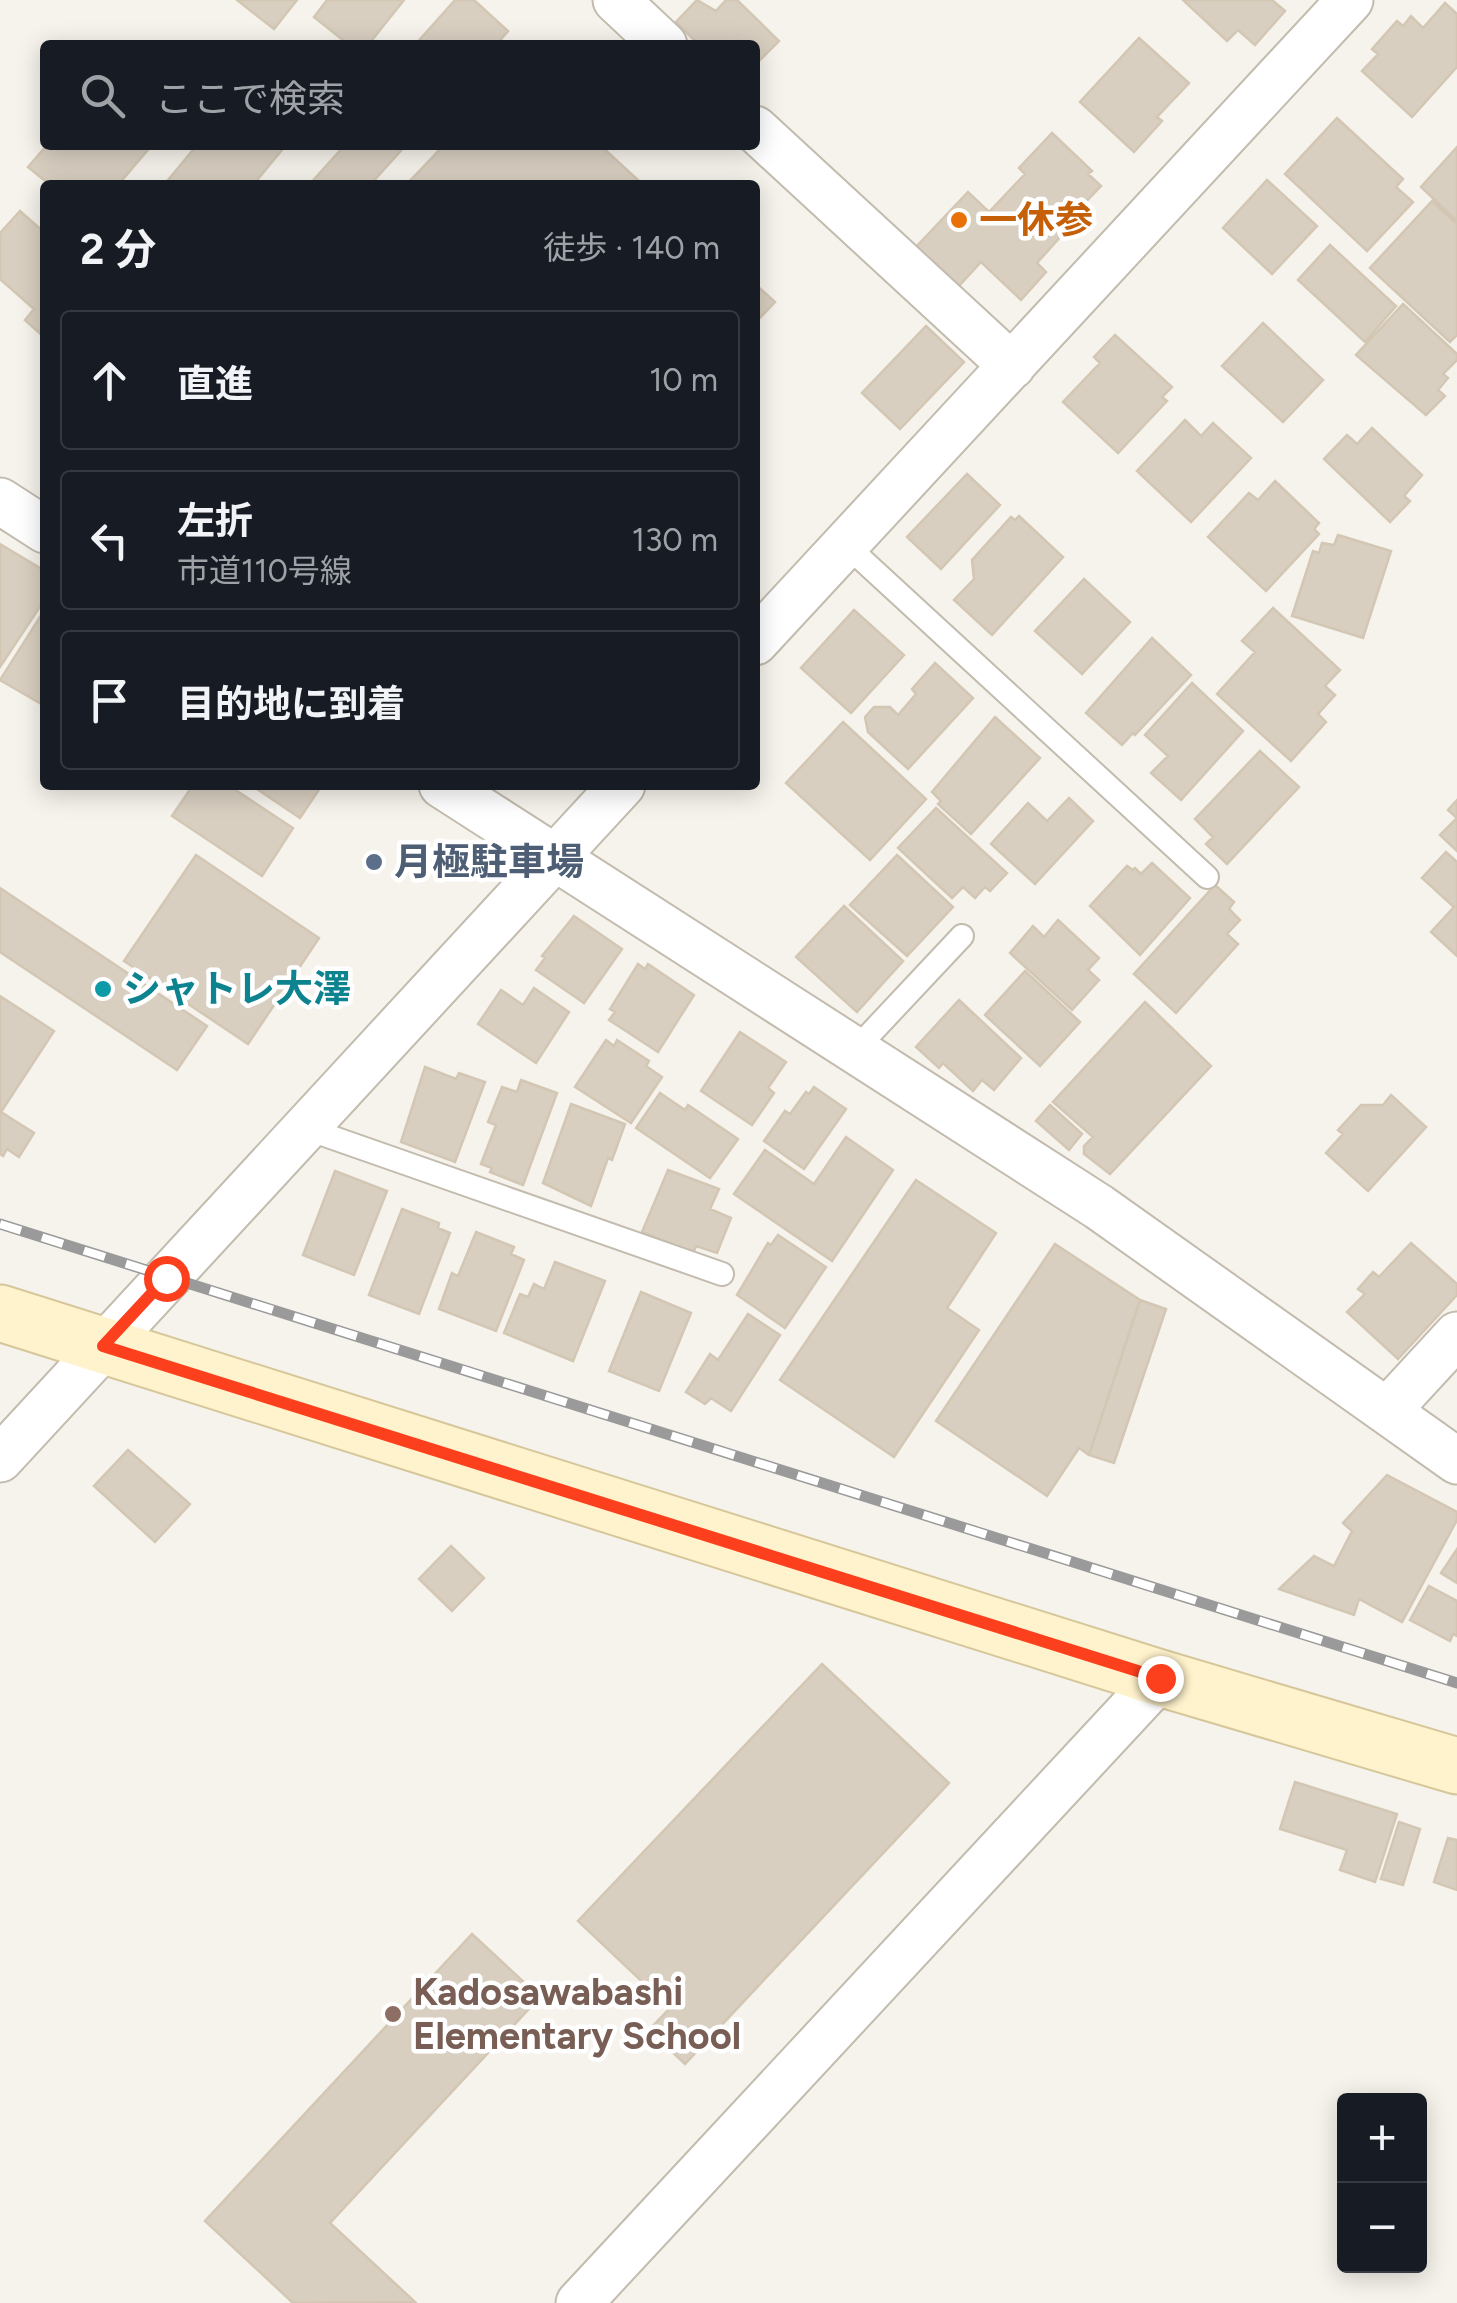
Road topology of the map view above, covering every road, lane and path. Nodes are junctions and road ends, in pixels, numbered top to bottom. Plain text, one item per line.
1 (1350, 0) edge
2 (628, 4) edge
3 (660, 40) edge
4 (760, 134) edge
5 (1012, 366) junction
6 (0, 501) edge
7 (40, 527) edge
8 (846, 544) junction
9 (760, 637) edge
10 (450, 790) edge
11 (617, 790) edge
12 (555, 858) junction
13 (1207, 876) dead end
14 (962, 936) dead end
15 (854, 1050) junction
16 (305, 1128) junction
17 (722, 1274) dead end
18 (0, 1313) edge
19 (1457, 1335) edge
20 (103, 1346) junction
21 (1387, 1411) junction
22 (0, 1459) edge
23 (1457, 1461) edge
24 (1160, 1678) junction
25 (1457, 1766) edge
26 (579, 2303) edge

1 - 5 street
2 - 3 street
4 - 5 street
5 - 8 street
6 - 7 street
8 - 9 street
8 - 13 lane
10 - 12 street
11 - 12 street
12 - 15 street
12 - 16 street
14 - 15 lane
15 - 21 street
16 - 17 lane
16 - 20 street
18 - 20 street
19 - 21 street
20 - 22 street
20 - 24 street
21 - 23 street
24 - 25 street
24 - 26 street

